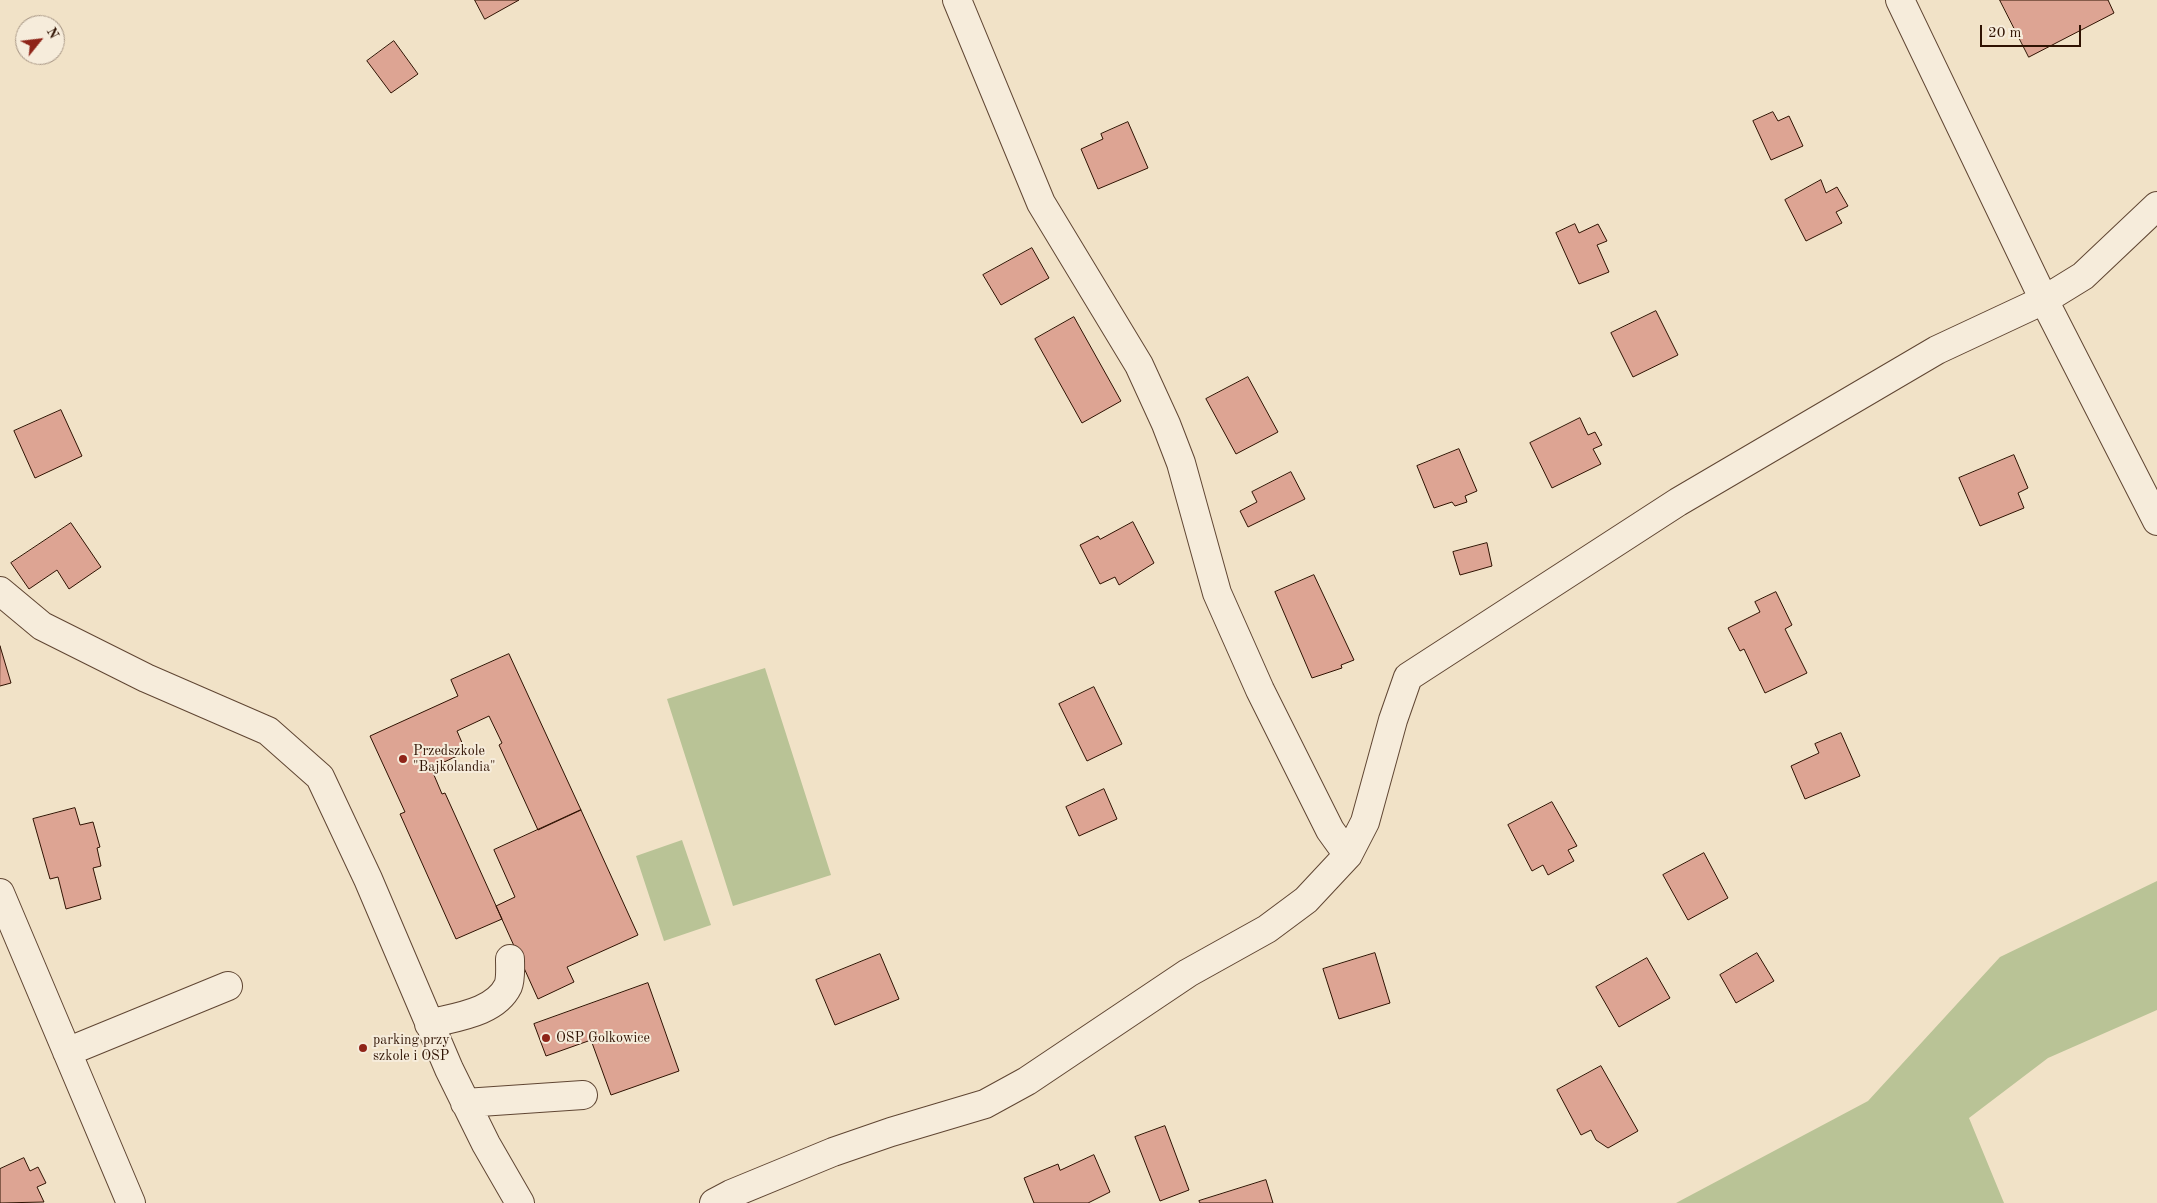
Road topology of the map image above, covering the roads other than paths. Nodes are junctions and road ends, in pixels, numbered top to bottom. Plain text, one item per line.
1 (957, 0) edge
2 (1900, 0) edge
3 (2157, 206) edge
4 (2044, 300) junction
5 (2157, 521) edge
6 (0, 592) edge
7 (1348, 855) junction
8 (0, 893) edge
9 (510, 959) dead end
10 (228, 986) dead end
11 (429, 1024) junction
12 (67, 1052) junction
13 (583, 1095) dead end
14 (465, 1103) junction
15 (131, 1203) edge
16 (520, 1203) edge
17 (714, 1203) edge

1 - 7 street
2 - 4 street
3 - 4 street
4 - 5 street
4 - 7 street
6 - 11 street
7 - 17 street
8 - 12 street
9 - 11 street
10 - 12 street
11 - 14 street
12 - 15 street
13 - 14 street
14 - 16 street

